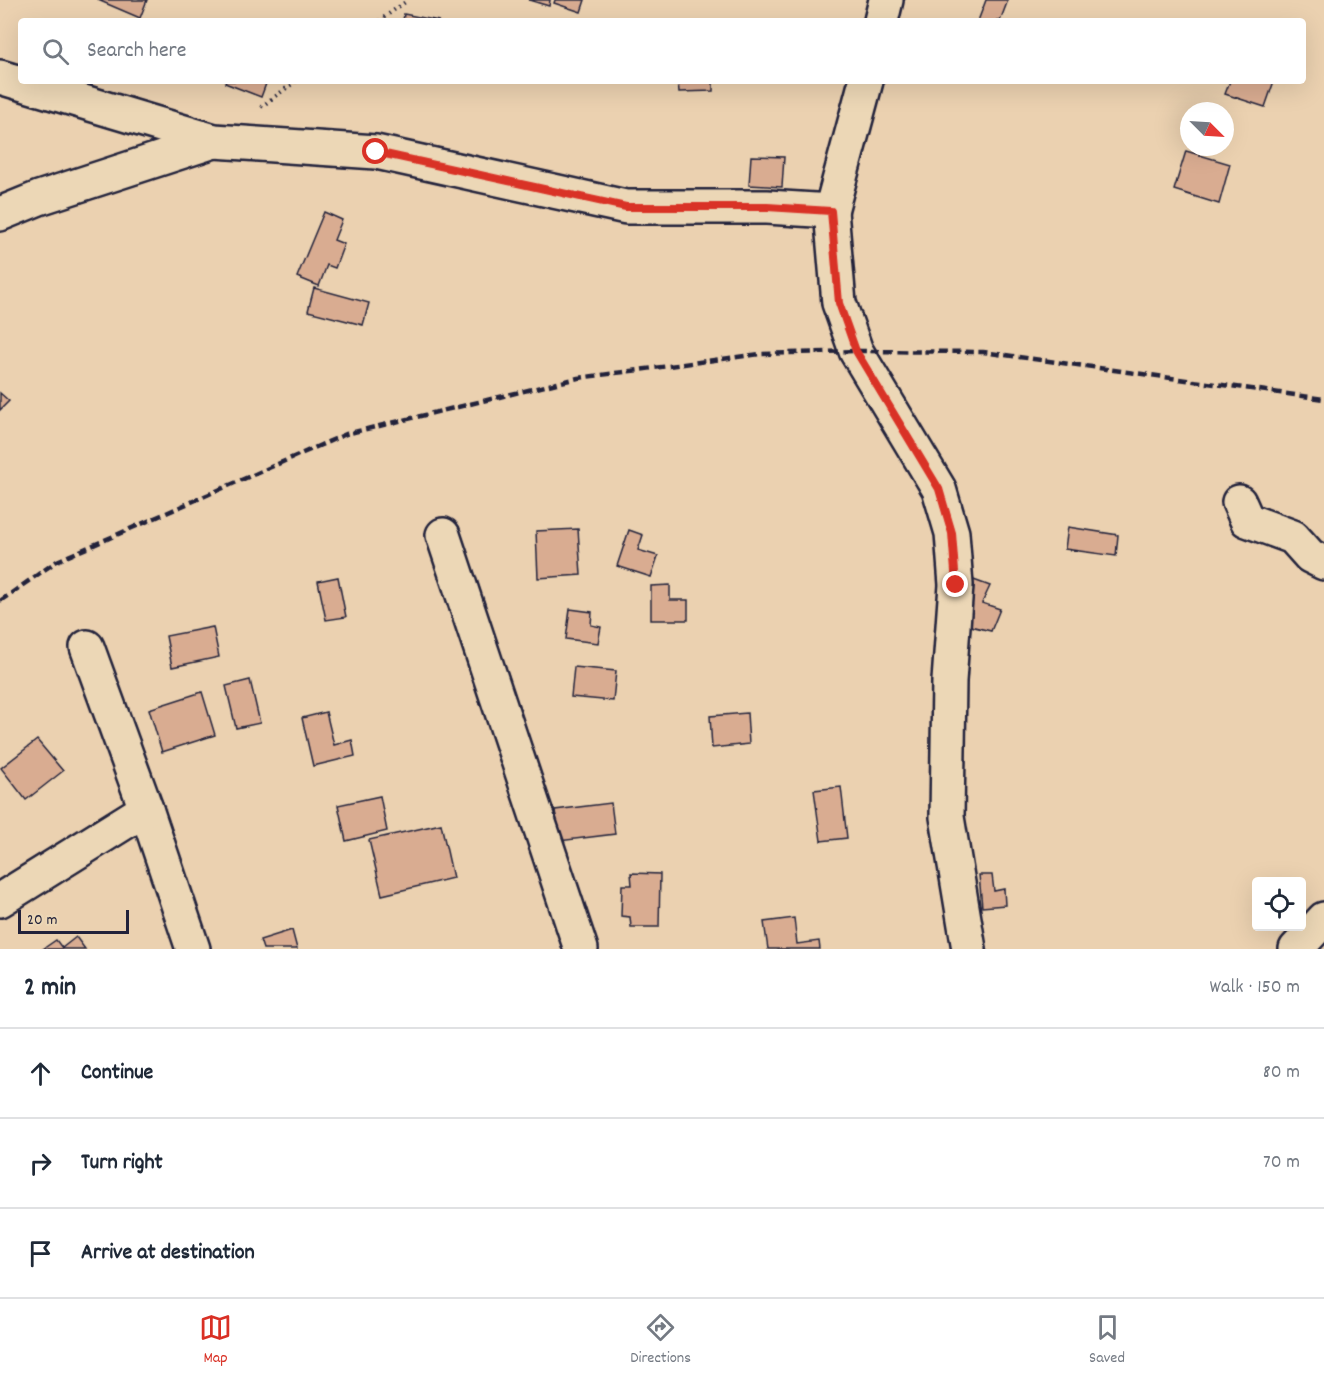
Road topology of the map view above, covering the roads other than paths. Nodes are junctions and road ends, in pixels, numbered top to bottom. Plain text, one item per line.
1 (886, 0) edge
2 (882, 18) edge
3 (0, 77) edge
4 (18, 82) edge
5 (23, 84) edge
6 (865, 84) edge
7 (214, 141) junction
8 (831, 211) junction
9 (0, 214) edge
10 (1239, 502) dead end
11 (442, 535) dead end
12 (1324, 563) edge
13 (87, 647) dead end
14 (146, 809) junction
15 (0, 900) edge
16 (1324, 918) edge
17 (193, 949) edge
18 (581, 949) edge
19 (969, 949) edge
20 (1296, 949) edge

1 - 2 street
3 - 4 street
5 - 7 street
6 - 8 street
7 - 8 street
7 - 9 street
8 - 19 street
10 - 12 street
11 - 18 street
13 - 14 street
14 - 15 street
14 - 17 street
16 - 20 street

